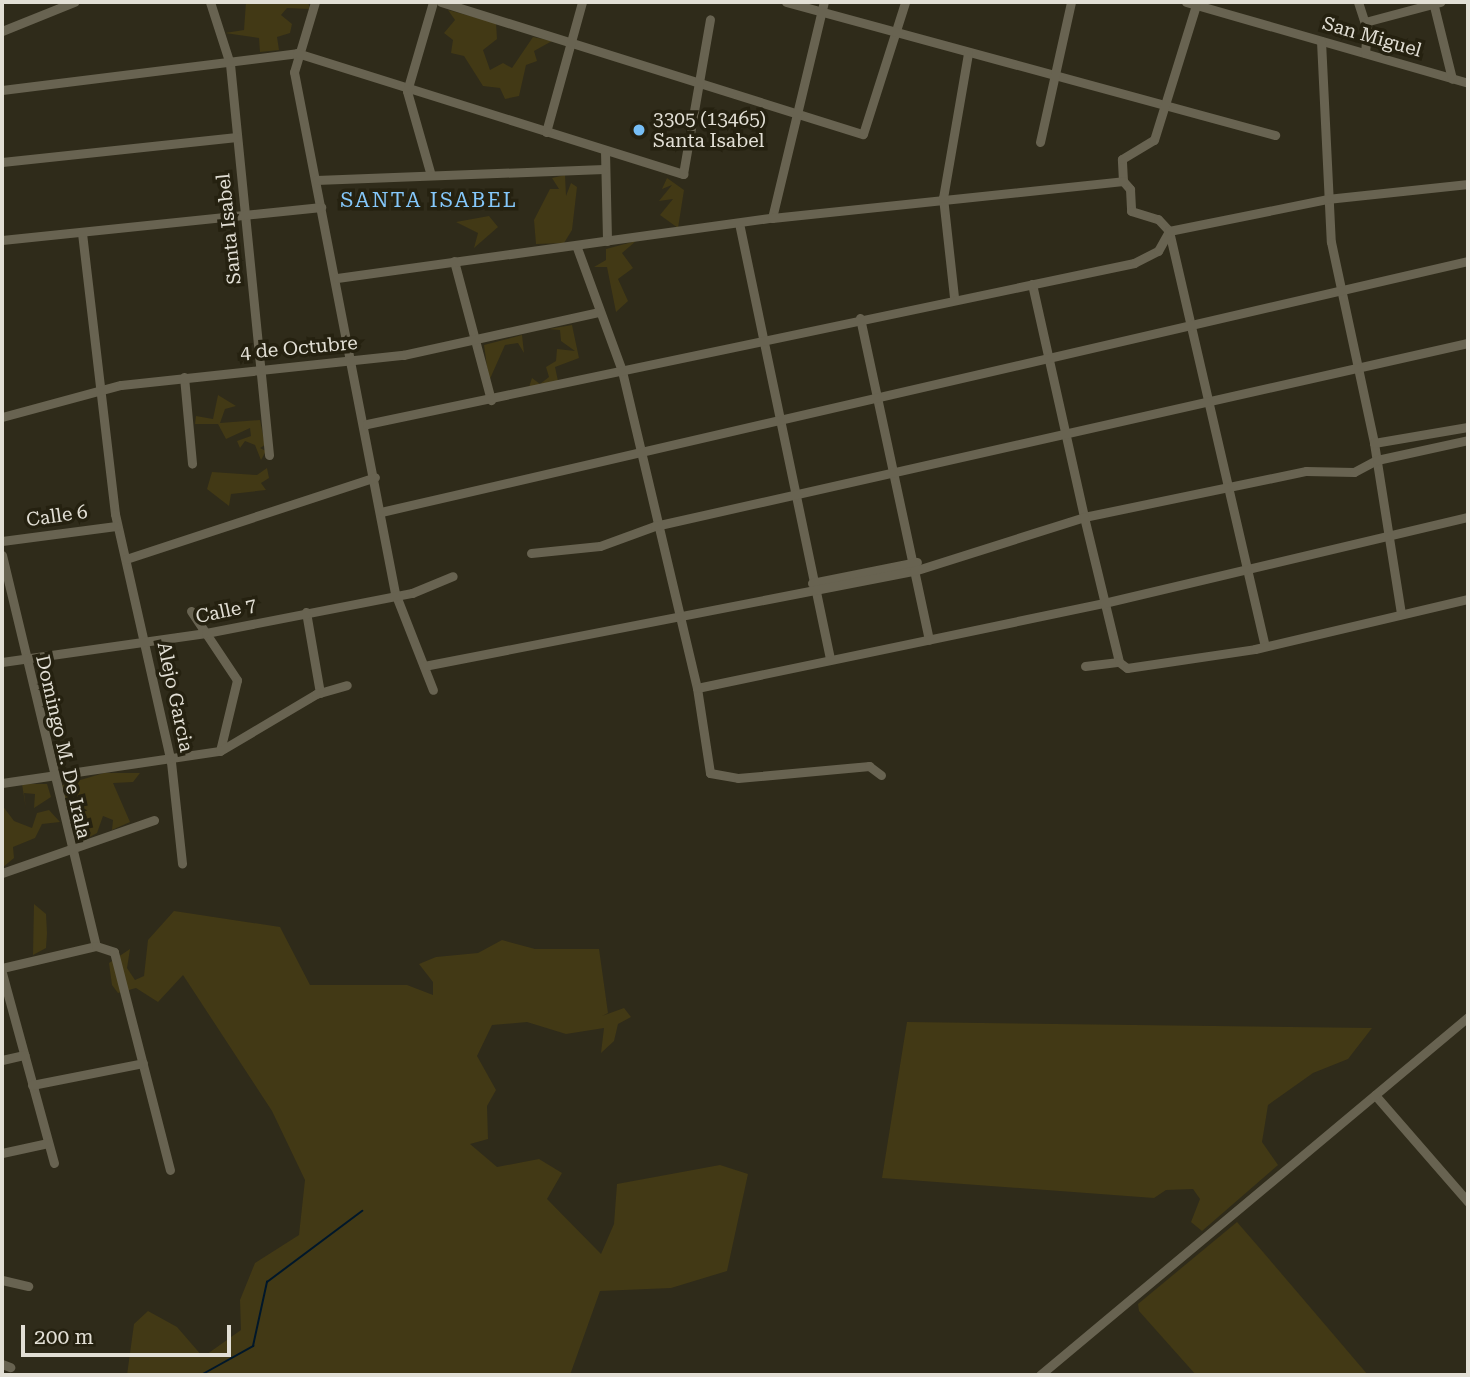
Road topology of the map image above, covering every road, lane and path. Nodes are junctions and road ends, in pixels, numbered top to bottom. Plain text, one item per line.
1 (74, 2) edge
2 (210, 2) edge
3 (315, 2) edge
4 (433, 2) edge
5 (441, 2) edge
6 (582, 2) edge
7 (786, 2) edge
8 (905, 2) edge
9 (1071, 2) edge
10 (1186, 2) edge
11 (1358, 2) edge
12 (1435, 2) edge
13 (1196, 5) junction
14 (823, 6) edge
15 (710, 19) dead end
16 (1365, 22) junction
17 (2, 31) edge
18 (896, 31) junction
19 (573, 39) junction
20 (1321, 41) junction
21 (297, 53) junction
22 (968, 53) junction
23 (1365, 53) junction
24 (229, 59) junction
25 (1049, 76) junction
26 (1452, 79) junction
27 (700, 80) junction
28 (1468, 83) edge
29 (2, 90) edge
30 (407, 91) junction
31 (1165, 106) junction
32 (793, 110) junction
33 (546, 132) junction
34 (1275, 135) dead end
35 (237, 137) junction
36 (1040, 142) dead end
37 (604, 151) junction
38 (2, 162) edge
39 (604, 169) junction
40 (430, 173) junction
41 (316, 180) junction
42 (1123, 181) junction
43 (1468, 184) edge
44 (943, 198) junction
45 (1327, 199) junction
46 (321, 207) junction
47 (246, 216) junction
48 (772, 218) junction
49 (739, 223) junction
50 (1169, 231) junction
51 (82, 233) junction
52 (2, 240) edge
53 (607, 241) junction
54 (576, 245) junction
55 (454, 261) junction
56 (1468, 261) edge
57 (337, 278) junction
58 (1032, 284) junction
59 (1341, 290) junction
60 (954, 297) junction
61 (599, 312) junction
62 (860, 318) junction
63 (1188, 323) junction
64 (759, 340) junction
65 (475, 341) junction
66 (1468, 343) edge
67 (1048, 357) junction
68 (354, 360) junction
69 (1356, 365) junction
70 (259, 368) junction
71 (622, 371) junction
72 (184, 377) junction
73 (98, 392) junction
74 (875, 395) junction
75 (491, 401) junction
76 (1209, 402) junction
77 (2, 417) edge
78 (776, 420) junction
79 (367, 424) junction
80 (1468, 427) edge
81 (1065, 434) junction
82 (1468, 440) edge
83 (1374, 443) junction
84 (642, 450) junction
85 (269, 455) dead end
86 (1377, 460) junction
87 (192, 464) dead end
88 (894, 472) junction
89 (376, 477) junction
90 (1226, 486) junction
91 (791, 497) junction
92 (381, 512) junction
93 (1084, 517) junction
94 (1468, 517) edge
95 (116, 526) junction
96 (655, 526) junction
97 (1388, 536) junction
98 (2, 541) edge
99 (531, 553) dead end
100 (2, 555) edge
101 (126, 559) junction
102 (913, 567) junction
103 (1246, 568) junction
104 (453, 576) dead end
105 (813, 588) junction
106 (395, 593) junction
107 (1468, 599) edge
108 (1104, 603) junction
109 (191, 611) dead end
110 (306, 612) junction
111 (1401, 614) junction
112 (676, 616) junction
113 (206, 633) junction
114 (929, 640) junction
115 (146, 643) junction
116 (1265, 646) junction
117 (25, 659) junction
118 (830, 660) junction
119 (2, 662) edge
120 (1119, 662) junction
121 (424, 666) junction
122 (1085, 666) dead end
123 (347, 685) dead end
124 (697, 688) junction
125 (433, 690) dead end
126 (320, 693) junction
127 (220, 751) junction
128 (171, 762) junction
129 (881, 775) dead end
130 (52, 777) junction
131 (2, 783) edge
132 (154, 820) dead end
133 (68, 849) junction
134 (182, 863) dead end
135 (2, 873) edge
136 (96, 946) junction
137 (2, 971) edge
138 (1468, 1017) edge
139 (23, 1055) junction
140 (2, 1060) edge
141 (143, 1063) junction
142 (32, 1085) junction
143 (1375, 1095) junction
144 (48, 1143) junction
145 (2, 1153) edge
146 (54, 1163) dead end
147 (170, 1170) dead end
148 (1468, 1202) edge
149 (2, 1280) edge
150 (28, 1286) dead end
151 (1040, 1375) edge

1 - 17 street
2 - 24 street, Santa Isabel
3 - 21 street
4 - 30 street
5 - 19 street
6 - 19 street
7 - 14 street
8 - 18 street
9 - 25 street
10 - 13 street, San Miguel
11 - 16 street
12 - 16 street
12 - 26 street
13 - 20 street, San Miguel
13 - 31 street
14 - 18 street
14 - 32 street
15 - 27 street
16 - 23 street
18 - 22 street
18 - 32 street
19 - 27 street
19 - 33 street
20 - 23 street, San Miguel
20 - 45 street
21 - 24 street
21 - 30 street
21 - 41 street
22 - 25 street
22 - 44 street
23 - 26 street, San Miguel
24 - 29 street
24 - 35 street, Santa Isabel
25 - 31 street
25 - 36 street
26 - 28 street, San Miguel
27 - 32 street
27 - 37 street
30 - 33 street
30 - 40 street
31 - 34 street
31 - 42 street
32 - 48 street
33 - 37 street
35 - 38 street
35 - 47 street, Santa Isabel
37 - 39 street
39 - 40 street
39 - 53 street
40 - 41 street
41 - 46 street
42 - 44 street
42 - 50 street
43 - 45 street
44 - 48 street
44 - 60 street
45 - 50 street
45 - 59 street
46 - 47 street
46 - 57 street
47 - 51 street
47 - 70 street, Santa Isabel
48 - 49 street
49 - 53 street
49 - 64 street
50 - 58 street
50 - 63 street
51 - 52 street
51 - 73 street, Alejo Garcia
53 - 54 street
54 - 55 street
54 - 61 street
55 - 57 street
55 - 65 street
56 - 59 street
57 - 68 street
58 - 60 street
58 - 67 street
59 - 63 street
59 - 69 street
60 - 62 street
61 - 65 street, 4 de Octubre
61 - 71 street
62 - 64 street
62 - 74 street
63 - 67 street
63 - 76 street
64 - 71 street
64 - 78 street
65 - 68 street, 4 de Octubre
65 - 75 street
66 - 69 street
67 - 74 street
67 - 81 street
68 - 70 street, 4 de Octubre
68 - 79 street
69 - 76 street
69 - 83 street
70 - 72 street, 4 de Octubre
70 - 85 street, Santa Isabel
71 - 75 street
71 - 84 street
72 - 73 street, 4 de Octubre
72 - 87 street
73 - 77 street, 4 de Octubre
73 - 95 street, Alejo Garcia
74 - 78 street
74 - 88 street
75 - 79 street
76 - 81 street
76 - 90 street
78 - 84 street
78 - 91 street
79 - 89 street
80 - 83 street
81 - 88 street
81 - 93 street
82 - 86 street
83 - 86 street
84 - 92 street
84 - 96 street
86 - 90 street
86 - 97 street
88 - 91 street
88 - 102 street
89 - 92 street
89 - 101 street
90 - 93 street
90 - 103 street
91 - 96 street
91 - 105 street
92 - 106 street
93 - 102 street
93 - 108 street
94 - 97 street
95 - 98 street, Calle 6
95 - 101 street, Alejo Garcia
96 - 99 street
96 - 112 street
97 - 103 street
97 - 111 street
100 - 117 street, Domingo M. De Irala
101 - 115 street, Alejo Garcia
102 - 105 street
102 - 114 street
103 - 108 street
103 - 116 street
104 - 106 street, Calle 7
105 - 112 street
105 - 118 street
106 - 110 street, Calle 7
106 - 121 street
107 - 111 street
108 - 114 street
108 - 120 street
109 - 113 street
110 - 113 street, Calle 7
110 - 126 street
111 - 116 street
112 - 121 street
112 - 124 street
113 - 115 street, Calle 7
113 - 127 street
114 - 118 street
115 - 117 street, Calle 7
115 - 128 street, Alejo Garcia
116 - 120 street
117 - 119 street, Calle 7
117 - 130 street, Domingo M. De Irala
118 - 124 street
120 - 122 street
121 - 125 street
123 - 126 street
124 - 129 street
126 - 127 street
127 - 128 street
128 - 130 street
128 - 134 street, Alejo Garcia
130 - 131 street
130 - 133 street, Domingo M. De Irala
132 - 133 street
133 - 135 street
133 - 136 street, Domingo M. De Irala
136 - 137 street
136 - 141 street
137 - 139 street
138 - 143 street
139 - 140 street
139 - 142 street
141 - 142 street
141 - 147 street
142 - 144 street
143 - 148 street
143 - 151 street
144 - 145 street
144 - 146 street
149 - 150 street

